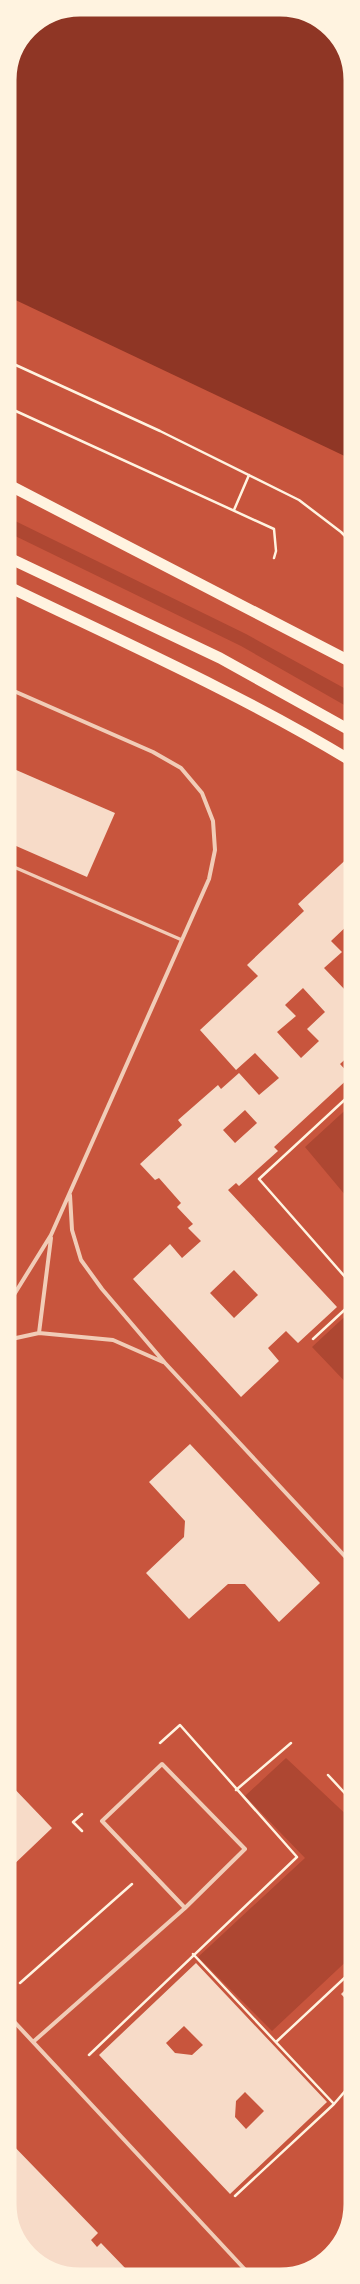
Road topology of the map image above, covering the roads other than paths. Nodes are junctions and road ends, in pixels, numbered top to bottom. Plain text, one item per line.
1 (14, 488) edge
2 (14, 560) edge
3 (14, 589) edge
4 (346, 659) edge
5 (14, 691) edge
6 (346, 728) edge
7 (346, 758) edge
8 (14, 867) edge
9 (182, 940) junction
10 (70, 1192) junction
11 (51, 1235) junction
12 (14, 1295) edge
13 (39, 1333) junction
14 (14, 1338) edge
15 (165, 1363) junction
16 (346, 1557) edge
17 (185, 1908) junction
18 (14, 2022) edge
19 (33, 2042) junction
20 (244, 2270) edge

1 - 4 highway
2 - 6 highway
3 - 7 highway
5 - 9 street
8 - 9 lane
9 - 10 street
10 - 11 street
10 - 15 street
11 - 12 street
11 - 13 street
13 - 14 street
13 - 15 street
15 - 16 street
17 - 17 street
17 - 19 street
18 - 19 street
19 - 20 street

